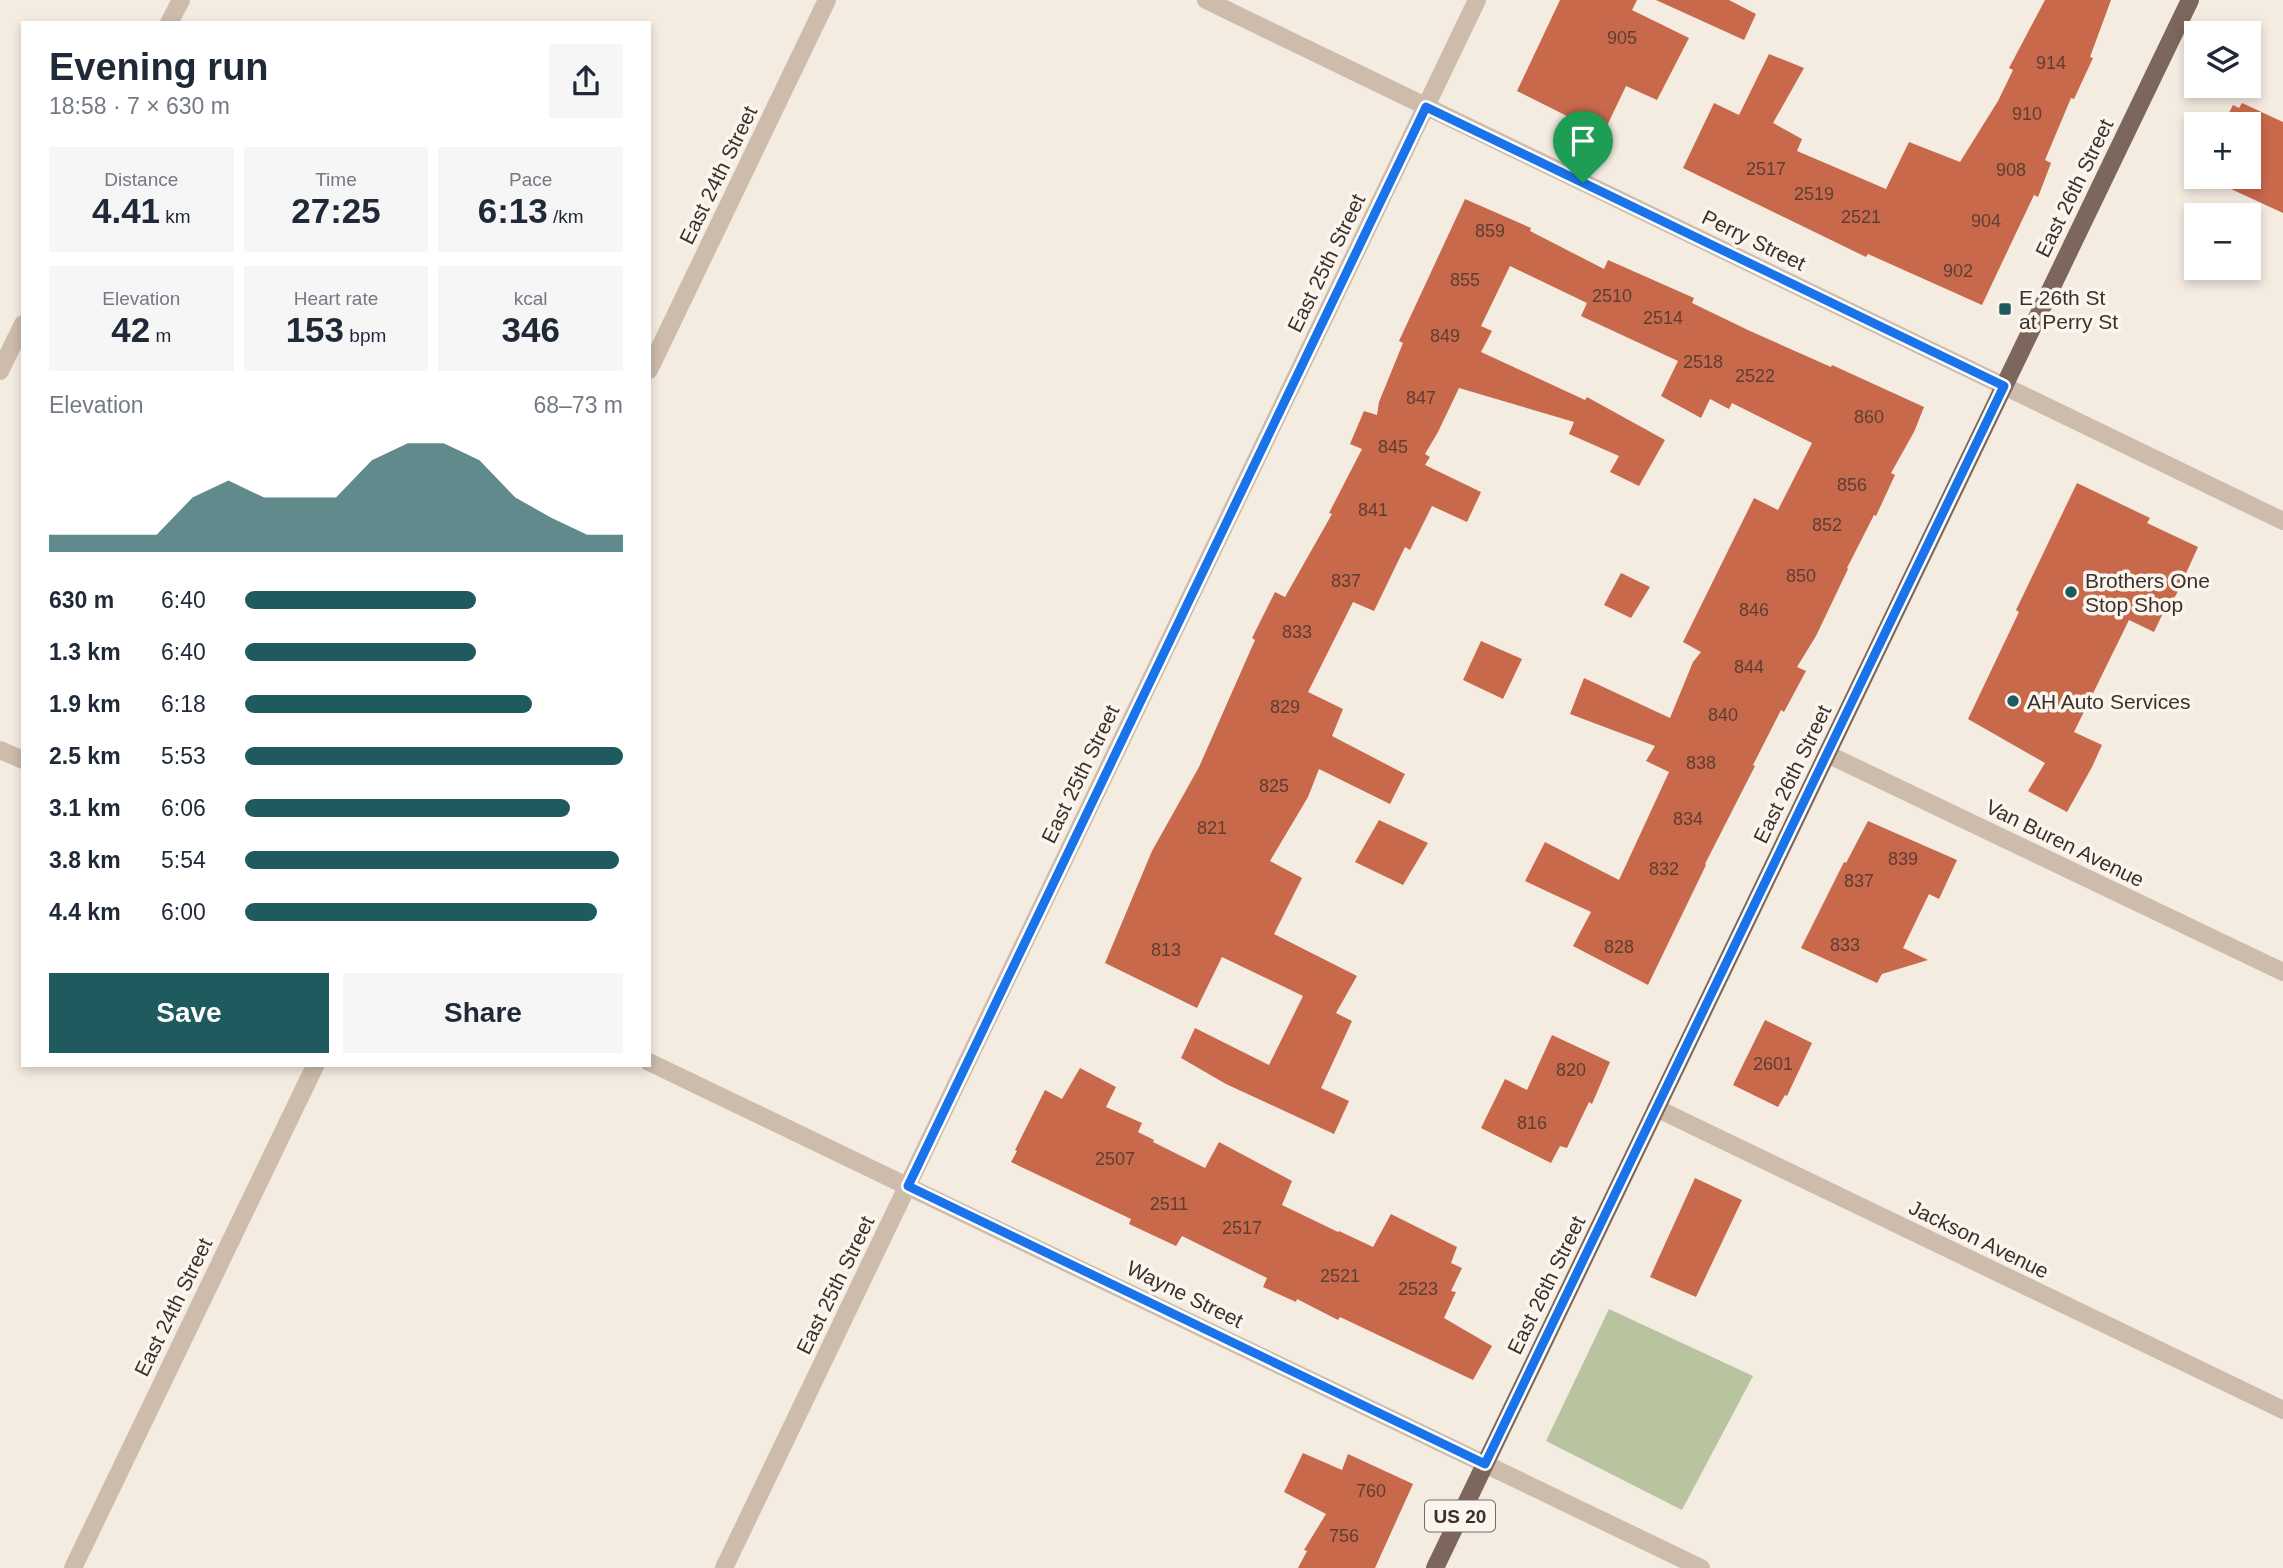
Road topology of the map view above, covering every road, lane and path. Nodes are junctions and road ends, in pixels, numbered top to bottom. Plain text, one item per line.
1 (181, 0) edge
2 (827, 0) edge
3 (1206, 0) edge
4 (1477, 0) edge
5 (2190, 0) edge
6 (170, 21) edge
7 (1426, 107) junction
8 (21, 328) edge
9 (651, 366) edge
10 (0, 371) edge
11 (2004, 386) junction
12 (2283, 521) edge
13 (0, 750) edge
14 (1827, 754) junction
15 (21, 760) edge
16 (2283, 972) edge
17 (651, 1063) edge
18 (315, 1067) edge
19 (1656, 1108) junction
20 (908, 1186) junction
21 (2283, 1410) edge
22 (1485, 1464) junction
23 (73, 1568) edge
24 (724, 1568) edge
25 (1435, 1568) edge
26 (1701, 1568) edge

1 - 6 street
2 - 9 street, East 24th Street
3 - 7 street, Perry Street
4 - 7 street, East 25th Street
5 - 11 main road, East 26th Street / US 20
7 - 11 street, Perry Street
7 - 20 street, East 25th Street
8 - 10 street
11 - 12 street, Perry Street
11 - 14 main road, East 26th Street / US 20
13 - 15 street
14 - 16 street, Van Buren Avenue
14 - 19 main road, East 26th Street / US 20
17 - 20 street, Wayne Street
18 - 23 street, East 24th Street
19 - 21 street, Jackson Avenue
19 - 22 main road, East 26th Street / US 20
20 - 22 street, Wayne Street
20 - 24 street, East 25th Street
22 - 25 main road, East 26th Street / US 20
22 - 26 street, Wayne Street

